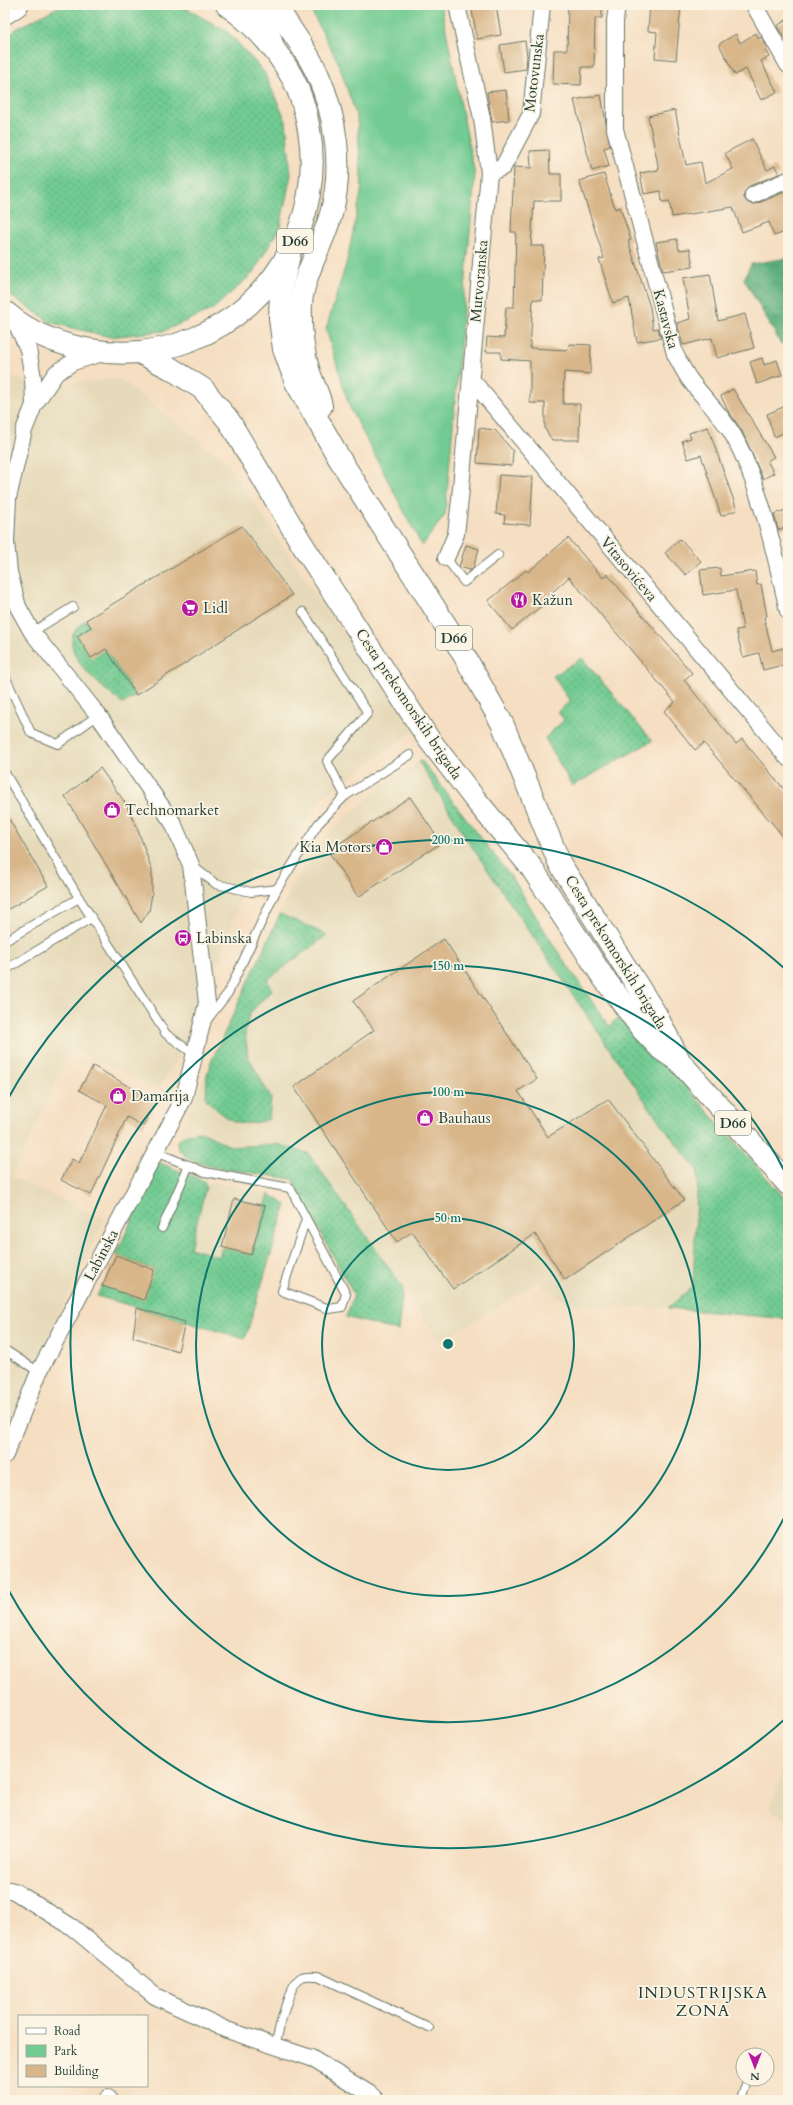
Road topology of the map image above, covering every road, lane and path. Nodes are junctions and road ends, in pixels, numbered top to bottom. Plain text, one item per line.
1 (17, 5) edge
2 (227, 5) edge
3 (258, 5) edge
4 (277, 5) edge
5 (456, 5) edge
6 (542, 5) edge
7 (617, 5) edge
8 (754, 5) edge
9 (5, 13) edge
10 (273, 47) junction
11 (788, 65) edge
12 (489, 173) junction
13 (788, 180) edge
14 (753, 195) dead end
15 (288, 256) junction
16 (10, 316) edge
17 (105, 352) junction
18 (139, 352) junction
19 (471, 378) junction
20 (34, 405) junction
21 (320, 425) junction
22 (498, 554) dead end
23 (446, 558) joint
24 (73, 607) dead end
25 (303, 612) dead end
26 (788, 612) edge
27 (32, 632) junction
28 (5, 676) edge
29 (98, 714) junction
30 (410, 755) dead end
31 (788, 758) edge
32 (5, 773) edge
33 (345, 796) junction
34 (191, 865) junction
35 (277, 889) junction
36 (78, 898) junction
37 (91, 918) junction
38 (5, 941) edge
39 (5, 970) edge
40 (201, 1028) junction
41 (194, 1054) junction
42 (679, 1061) junction
43 (155, 1152) junction
44 (189, 1165) junction
45 (788, 1184) edge
46 (306, 1219) junction
47 (162, 1228) dead end
48 (5, 1350) edge
49 (40, 1372) junction
50 (5, 1455) edge
51 (5, 1889) edge
52 (429, 2028) dead end
53 (275, 2046) junction
54 (745, 2087) edge
55 (376, 2100) edge
56 (741, 2100) edge

1 - 9 main road
2 - 10 main road, D66
3 - 10 main road
4 - 21 main road
5 - 12 street, Mutvoranska
6 - 12 street, Motovunska
7 - 26 street, Kastavska
8 - 11 street
10 - 15 main road, D66
12 - 19 street, Mutvoranska
13 - 14 street
15 - 18 main road, D66
15 - 21 main road, D66
16 - 17 main road, D66
16 - 20 street, Labinska
17 - 18 main road, D66
17 - 20 street, Labinska
18 - 42 main road, Cesta prekomorskih brigada / D66
19 - 23 street, Mutvoranska
19 - 31 street, Vitasovićeva
20 - 27 street, Labinska
21 - 42 main road, Cesta prekomorskih brigada / D66
22 - 23 lane
24 - 27 lane
25 - 33 lane
27 - 29 street, Labinska
28 - 29 lane
29 - 34 street, Labinska
30 - 33 lane
32 - 36 lane
33 - 35 lane
34 - 35 lane
34 - 40 street, Labinska
35 - 40 lane
36 - 37 lane
36 - 38 lane
37 - 39 lane
37 - 41 lane
40 - 41 street, Labinska
41 - 43 street, Labinska
42 - 45 main road, Cesta prekomorskih brigada / D66
43 - 44 lane
43 - 49 street, Labinska
44 - 46 lane
44 - 47 lane
46 - 46 lane
48 - 49 lane
49 - 50 street, Labinska
51 - 53 street
52 - 53 lane
53 - 55 street
54 - 56 lane

